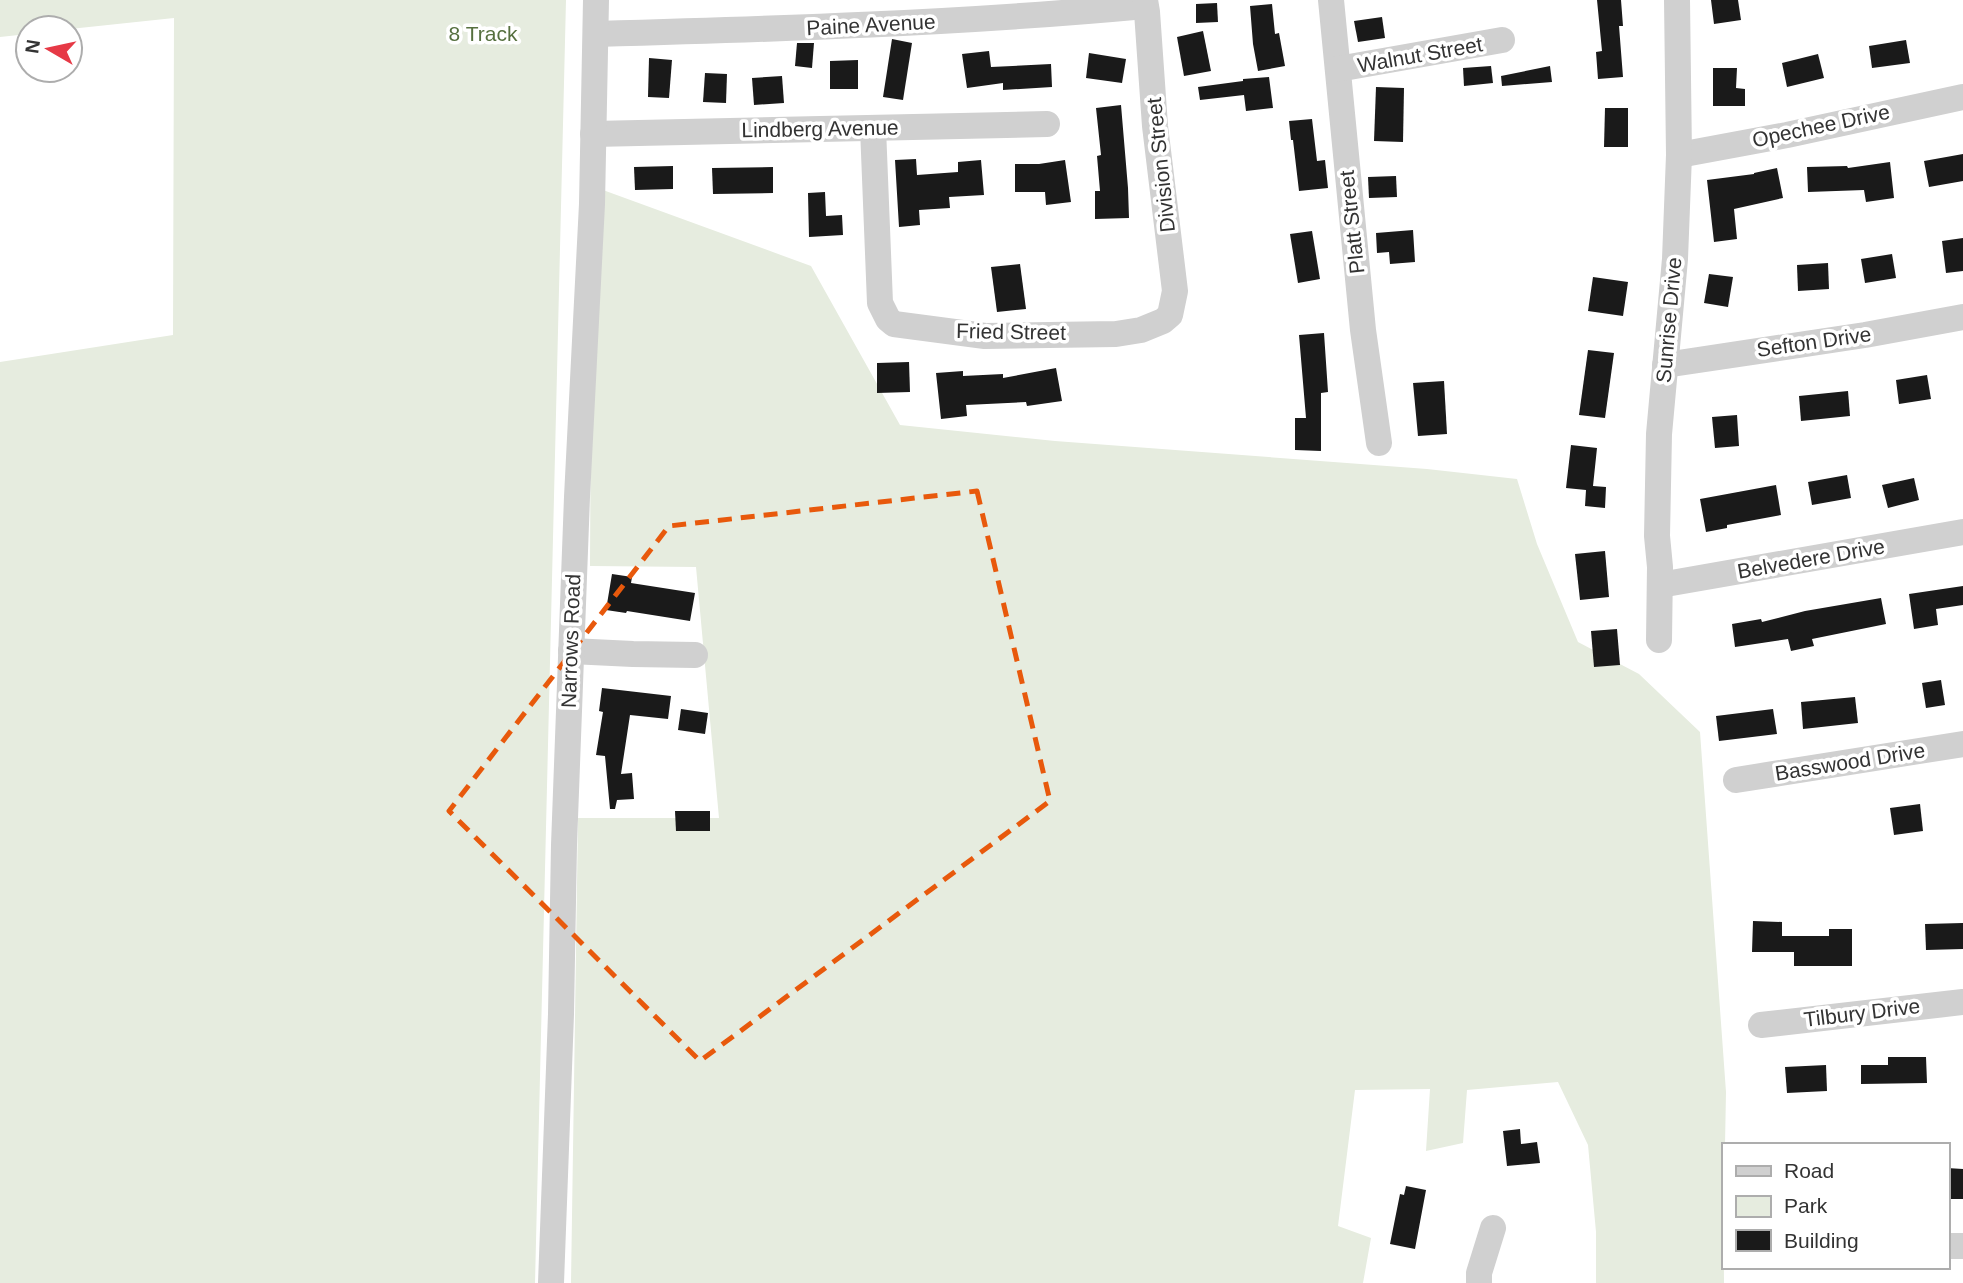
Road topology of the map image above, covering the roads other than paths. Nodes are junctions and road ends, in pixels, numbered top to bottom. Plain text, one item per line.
1 (596, 0) edge
2 (1331, 0) edge
3 (1677, 0) edge
4 (1145, 3) edge
5 (596, 34) junction
6 (1502, 40) dead end
7 (1338, 69) junction
8 (1963, 97) edge
9 (1047, 124) dead end
10 (873, 128) junction
11 (593, 134) junction
12 (1679, 155) junction
13 (1963, 317) edge
14 (1159, 322) joint
15 (1665, 365) junction
16 (1379, 443) dead end
17 (1963, 532) edge
18 (1660, 585) junction
19 (1659, 640) dead end
20 (571, 651) junction
21 (695, 655) dead end
22 (1963, 744) edge
23 (1736, 780) dead end
24 (1963, 1002) edge
25 (1761, 1025) dead end
26 (1493, 1228) dead end
27 (551, 1283) edge
28 (1479, 1283) edge

1 - 5 street, Narrows Road
2 - 7 street, Platt Street
3 - 12 street, Sunrise Drive
4 - 5 street, Paine Avenue
4 - 14 street, Division Street
5 - 11 street, Narrows Road
6 - 7 street, Walnut Street
7 - 16 street, Platt Street
8 - 12 street, Opechee Drive
9 - 10 street, Lindberg Avenue
10 - 11 street, Lindberg Avenue
10 - 14 street, Fried Street
11 - 20 street, Narrows Road
12 - 15 street, Sunrise Drive
13 - 15 street, Sefton Drive
15 - 18 street, Sunrise Drive
17 - 18 street, Belvedere Drive
18 - 19 street, Sunrise Drive
20 - 21 street
20 - 27 street, Narrows Road
22 - 23 street, Basswood Drive
24 - 25 street, Tilbury Drive
26 - 28 street

